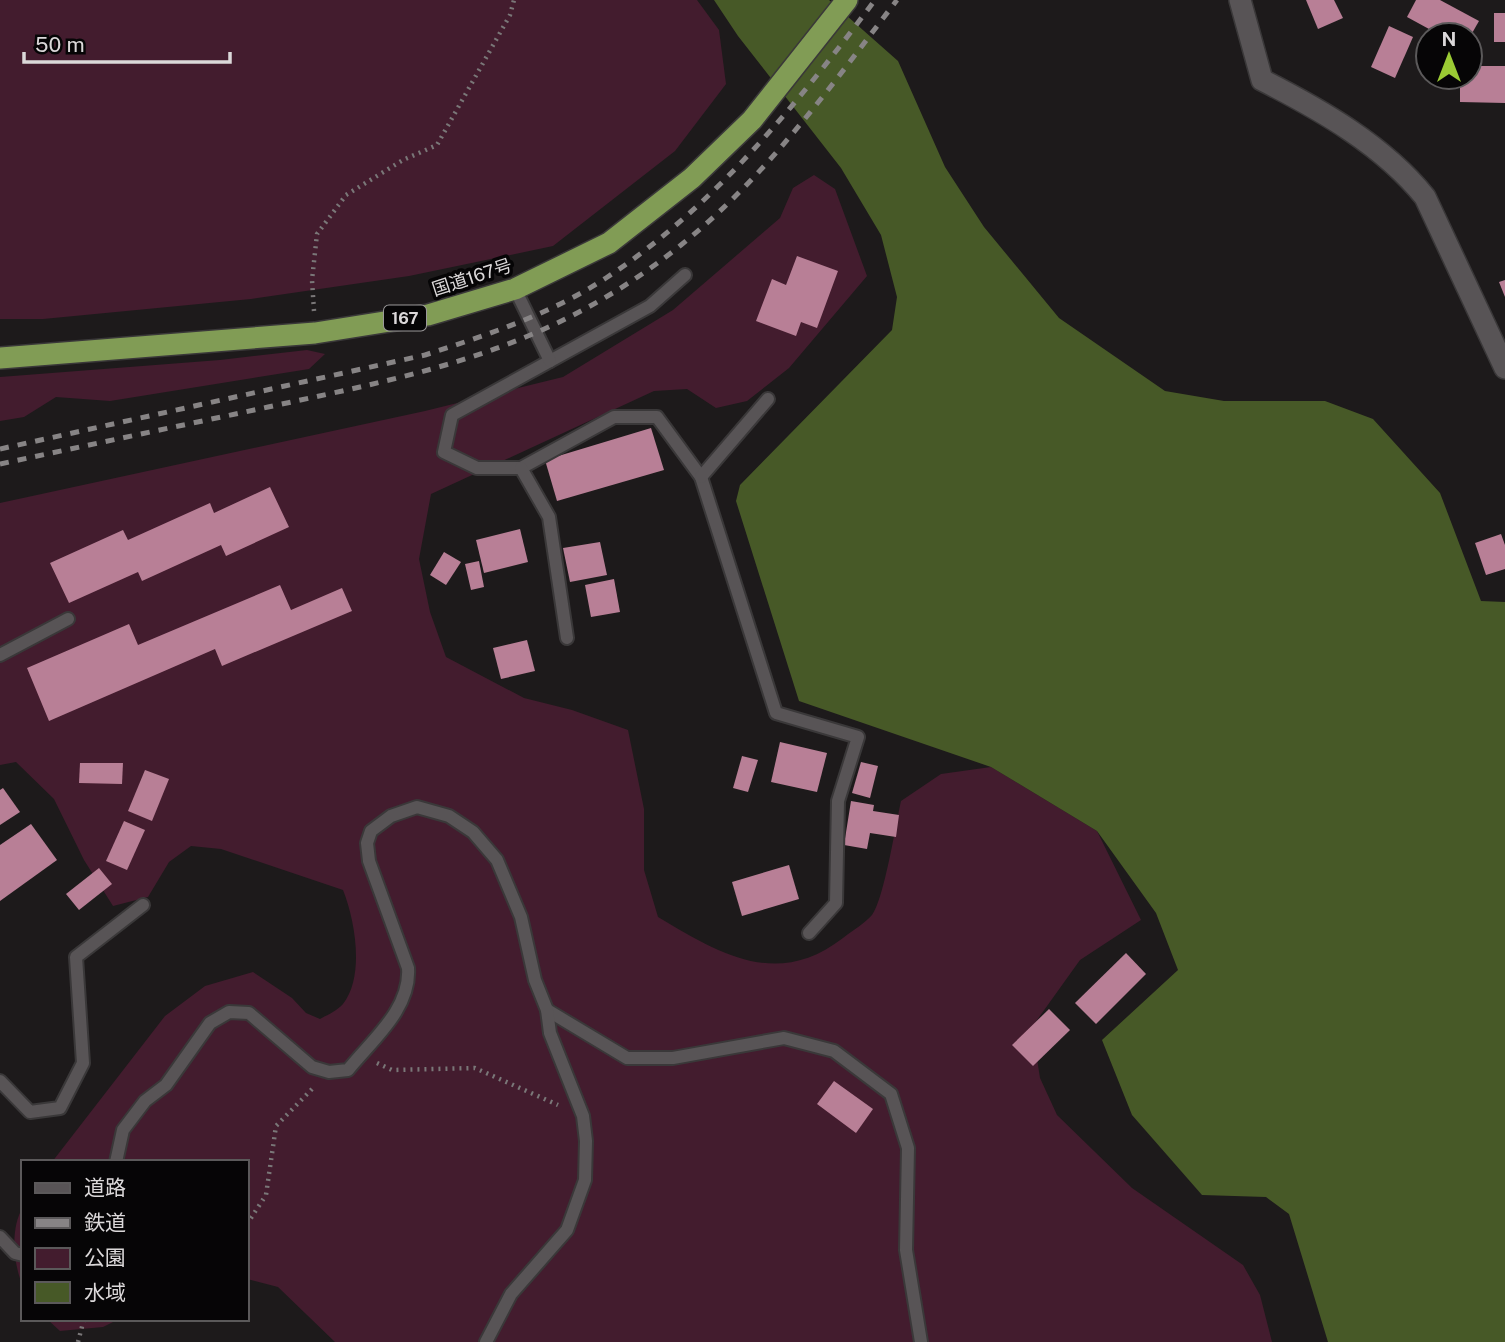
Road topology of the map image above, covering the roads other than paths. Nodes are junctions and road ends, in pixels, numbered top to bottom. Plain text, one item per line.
1 (847, 0) edge
2 (1240, 0) edge
3 (685, 275) dead end
4 (515, 289) junction
5 (0, 358) edge
6 (550, 361) junction
7 (1505, 368) edge
8 (768, 399) dead end
9 (521, 468) junction
10 (701, 477) junction
11 (68, 619) dead end
12 (568, 638) dead end
13 (0, 655) edge
14 (143, 905) dead end
15 (809, 933) dead end
16 (547, 1010) junction
17 (0, 1081) edge
18 (116, 1160) edge
19 (0, 1237) edge
20 (21, 1254) edge
21 (485, 1342) edge
22 (921, 1342) edge

1 - 4 highway, 国道167号 / 167
2 - 7 street
3 - 6 lane
4 - 5 highway, 国道167号 / 167
4 - 6 lane
6 - 9 lane
8 - 10 lane
9 - 10 lane
9 - 12 lane
10 - 15 lane
11 - 13 lane
14 - 17 lane
16 - 18 lane
16 - 21 lane
16 - 22 lane
19 - 20 lane

